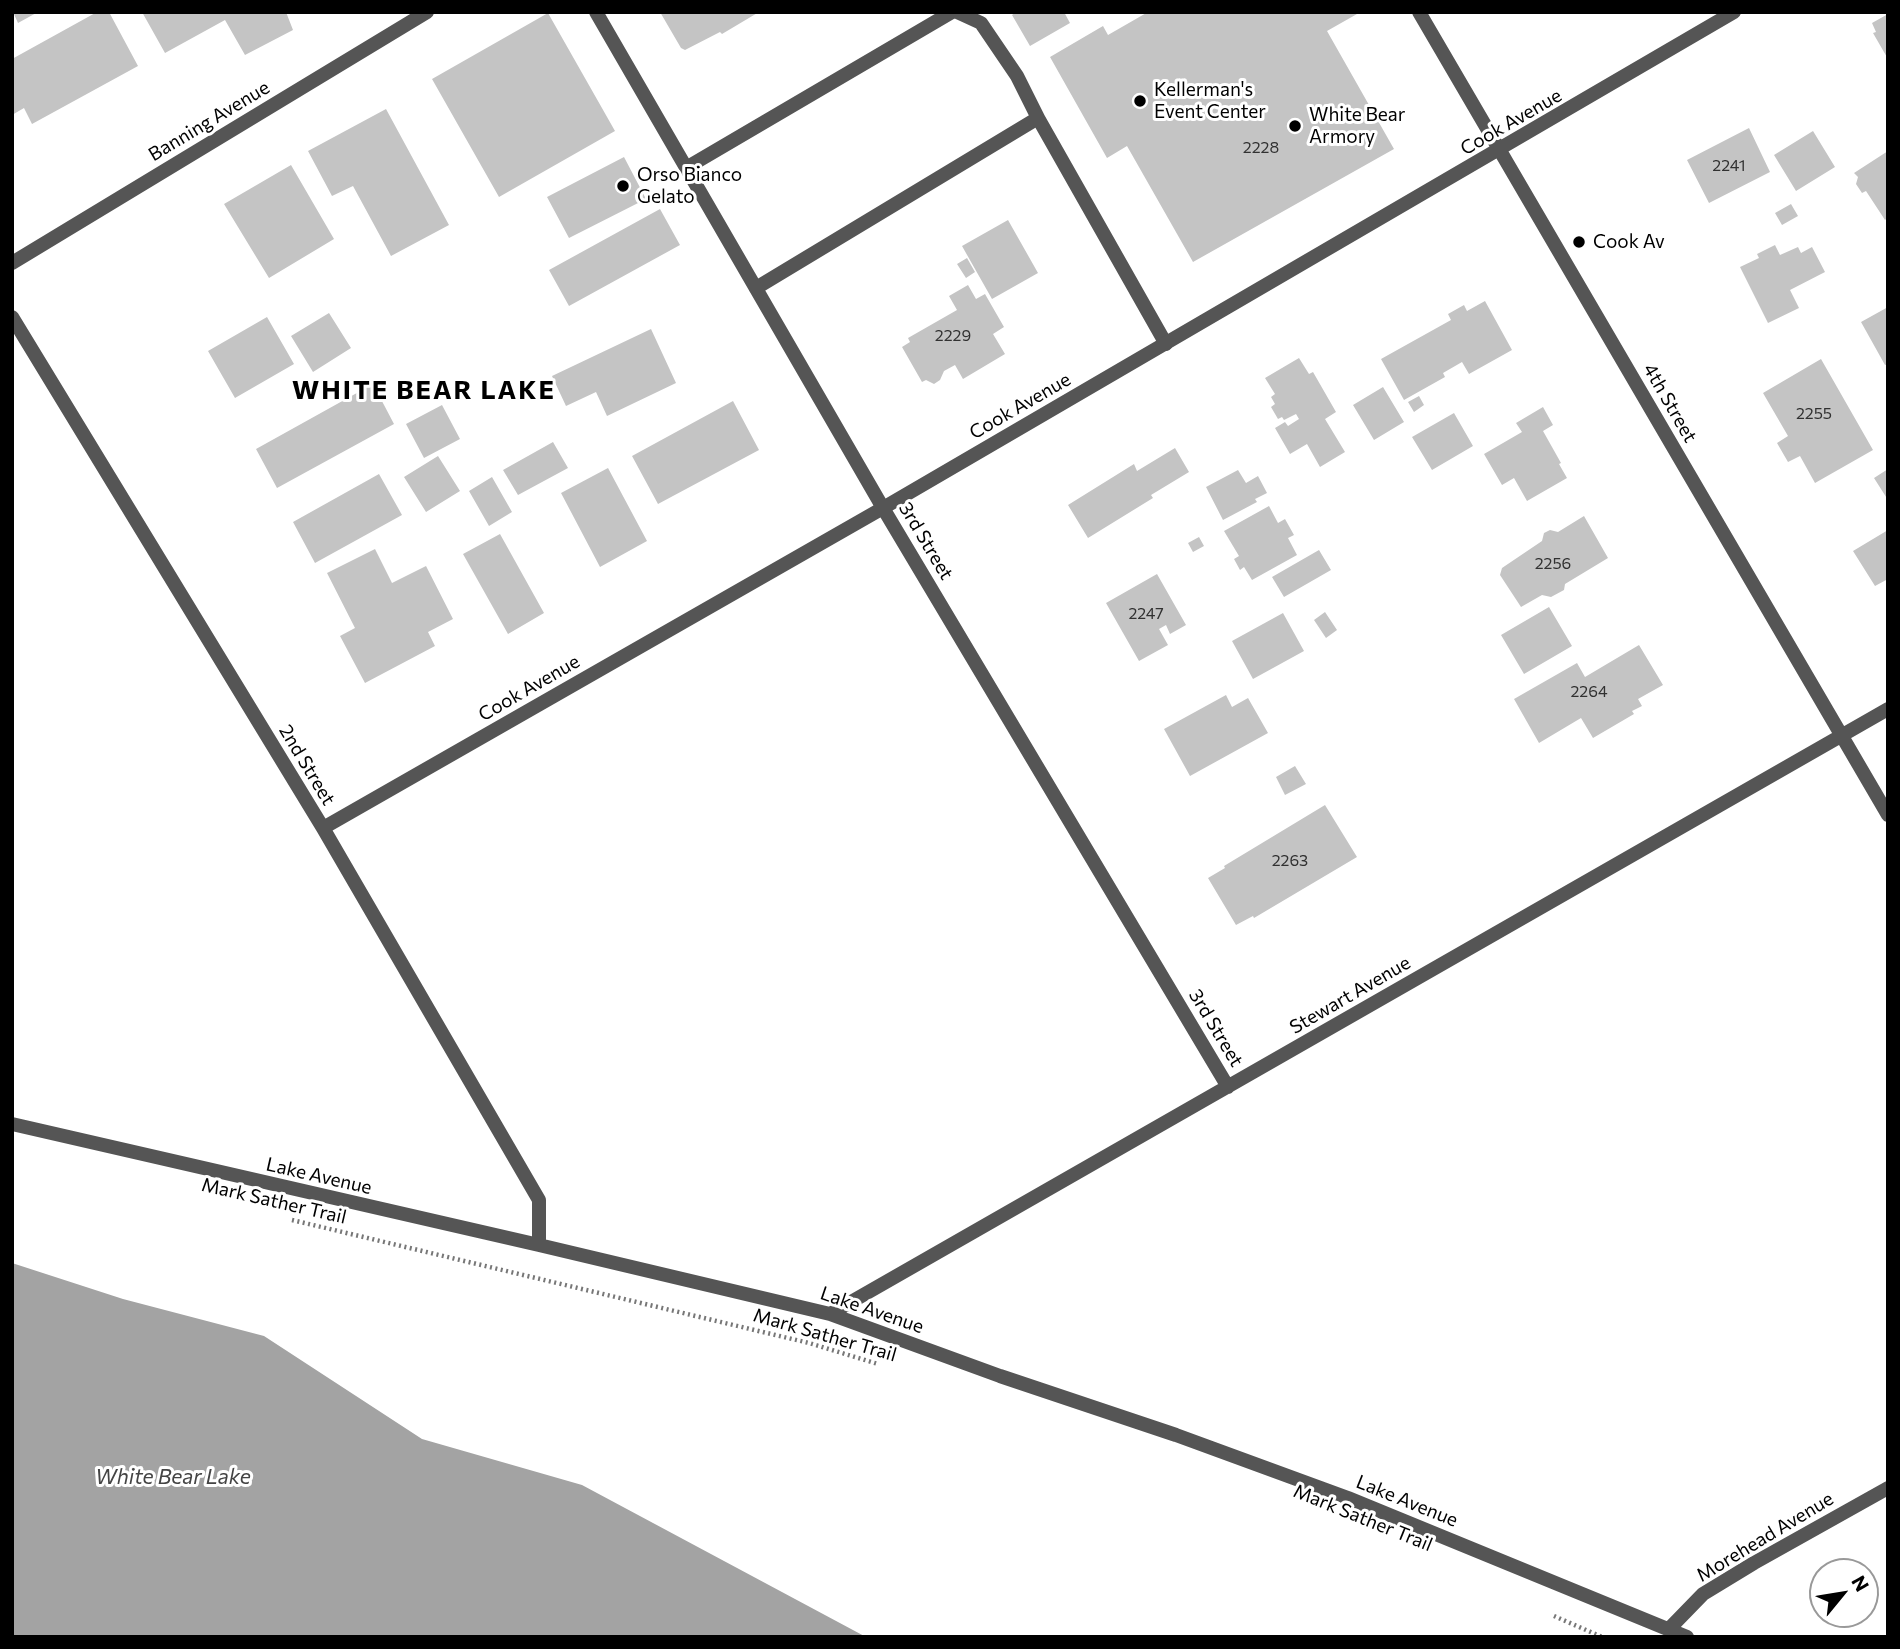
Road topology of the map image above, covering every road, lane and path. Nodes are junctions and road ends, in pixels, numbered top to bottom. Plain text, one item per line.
1 (427, 12) edge
2 (596, 12) edge
3 (954, 12) edge
4 (1419, 12) edge
5 (1734, 12) edge
6 (1038, 118) junction
7 (1500, 150) junction
8 (687, 168) junction
9 (12, 264) edge
10 (756, 288) junction
11 (12, 317) edge
12 (1166, 344) junction
13 (883, 508) junction
14 (1888, 709) edge
15 (1842, 736) junction
16 (1888, 815) edge
17 (323, 828) junction
18 (1228, 1087) junction
19 (12, 1125) edge
20 (290, 1219) dead end
21 (539, 1245) junction
22 (830, 1314) junction
23 (887, 1367) dead end
24 (1888, 1488) edge
25 (1552, 1615) dead end
26 (1669, 1629) junction
27 (1602, 1637) edge
28 (1687, 1637) edge

1 - 9 street, Banning Avenue
2 - 8 street, 3rd Street
3 - 6 street
3 - 8 street
4 - 7 street, 4th Street
5 - 7 street, Cook Avenue
6 - 10 street
6 - 12 street
7 - 12 street, Cook Avenue
7 - 15 street, 4th Street
8 - 10 street, 3rd Street
10 - 13 street, 3rd Street
11 - 17 street, 2nd Street
12 - 13 street, Cook Avenue
13 - 17 street, Cook Avenue
13 - 18 street, 3rd Street
14 - 15 street, Stewart Avenue
15 - 16 street, 4th Street
15 - 18 street, Stewart Avenue
17 - 21 street, 2nd Street
18 - 22 street, Stewart Avenue
19 - 21 street, Lake Avenue
20 - 23 path, Mark Sather Trail
21 - 22 street, Lake Avenue
22 - 26 street, Lake Avenue
24 - 26 street, Morehead Avenue
25 - 27 path
26 - 28 street, Lake Avenue

